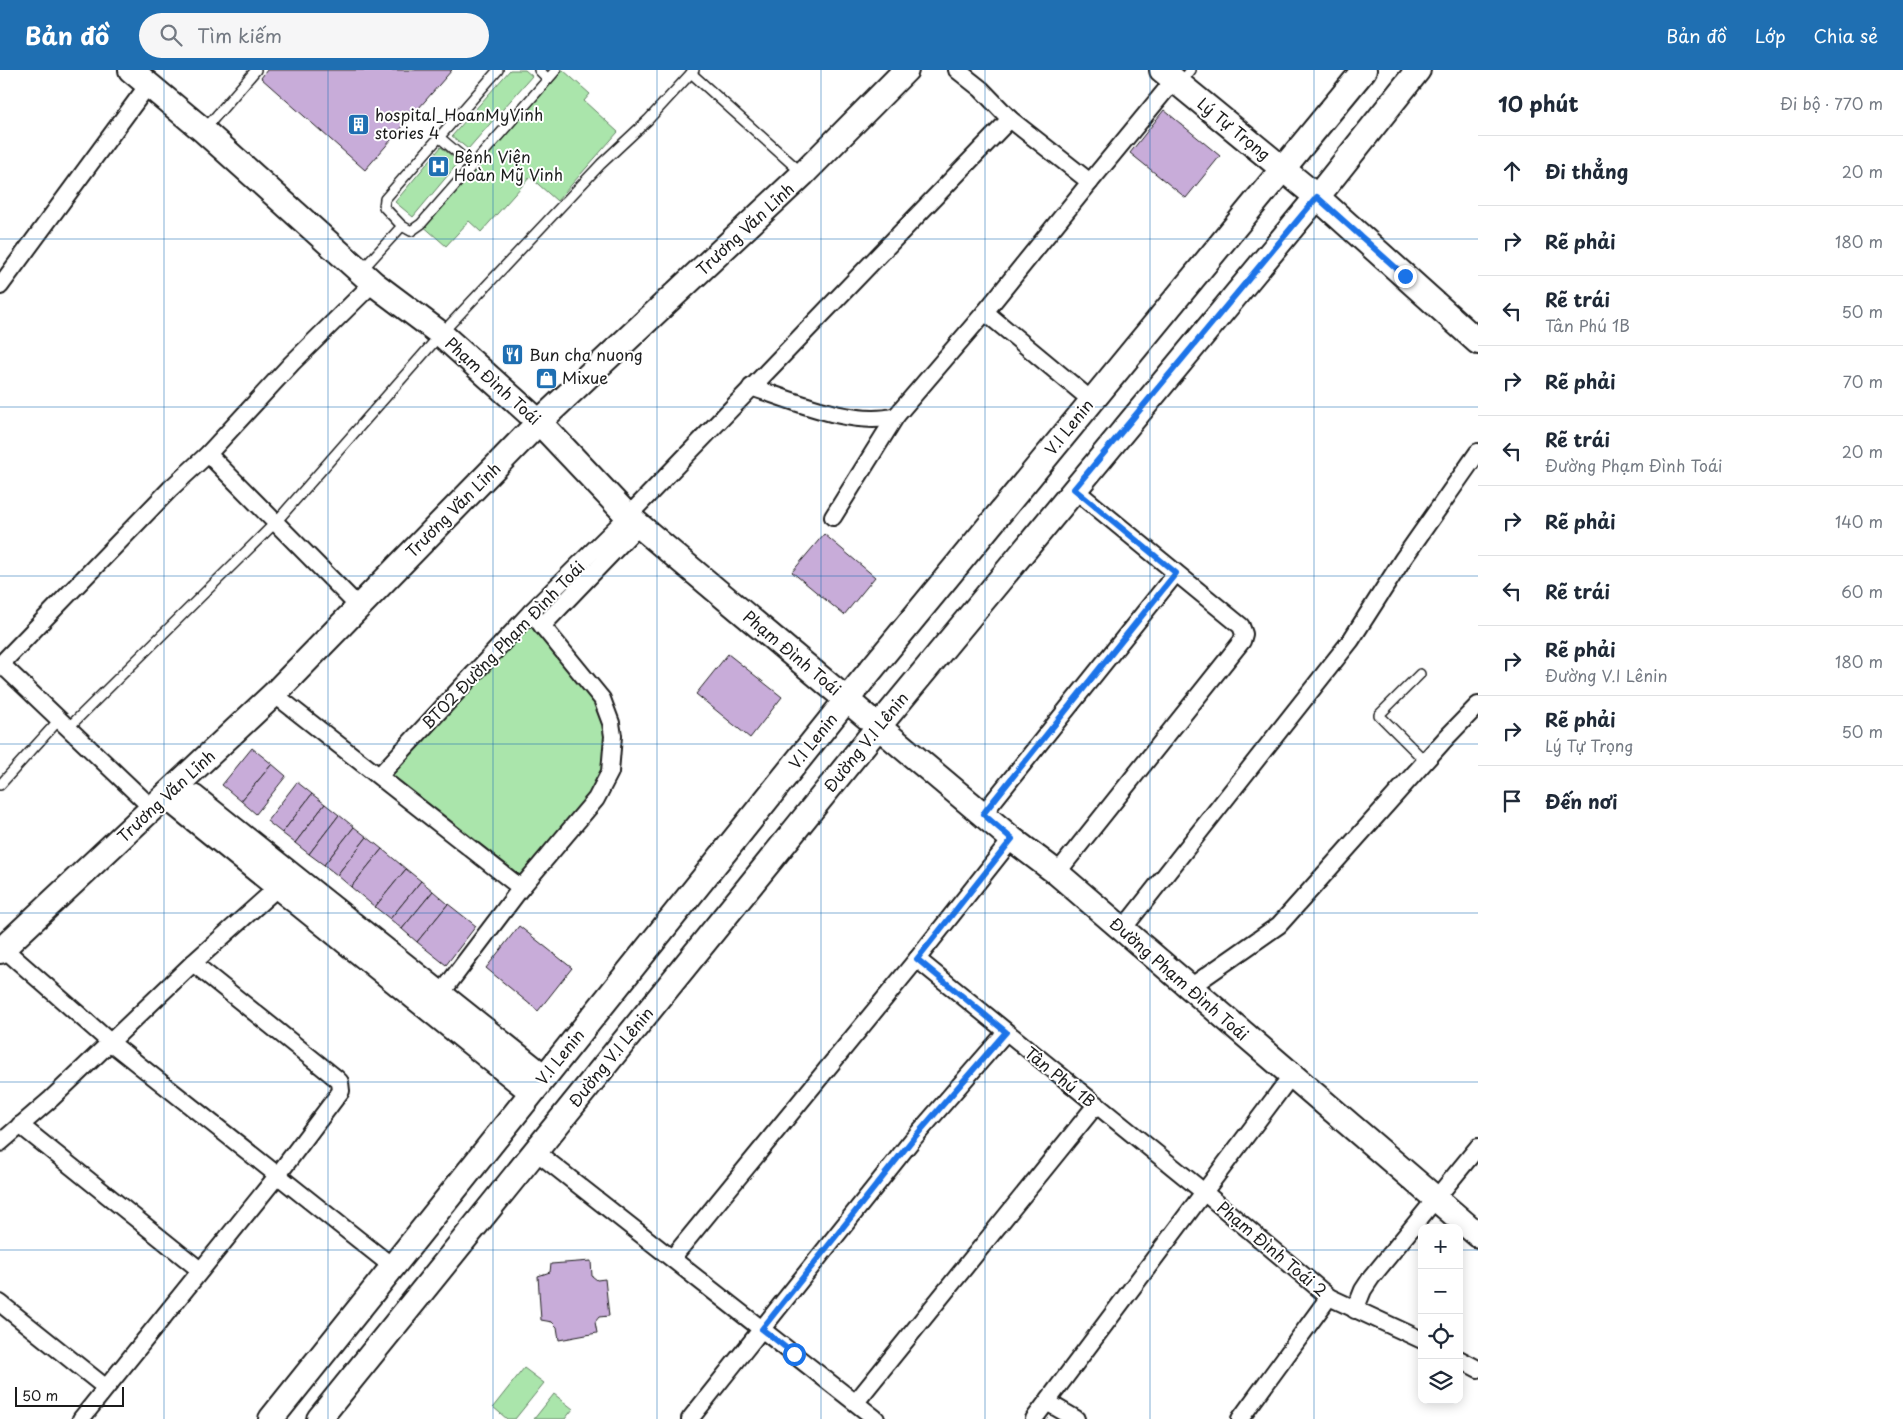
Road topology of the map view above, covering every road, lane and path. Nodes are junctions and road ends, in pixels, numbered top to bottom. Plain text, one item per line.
1 (256, 70) edge
2 (498, 70) edge
3 (539, 70) edge
4 (556, 70) edge
5 (905, 70) edge
6 (957, 70) edge
7 (1364, 70) edge
8 (1418, 70) edge
9 (692, 71) edge
10 (1176, 76) edge
11 (140, 77) edge
12 (548, 78) junction
13 (1010, 119) junction
14 (204, 131) junction
15 (439, 137) junction
16 (472, 165) junction
17 (1282, 169) junction
18 (804, 174) junction
19 (1090, 182) junction
20 (1317, 197) junction
21 (402, 226) junction
22 (367, 277) junction
23 (0, 286) edge
24 (985, 312) junction
25 (441, 334) junction
26 (1478, 342) edge
27 (751, 387) junction
28 (1091, 400) junction
29 (896, 416) junction
30 (540, 422) junction
31 (1478, 452) edge
32 (208, 454) junction
33 (1074, 489) junction
34 (833, 517) dead end
35 (634, 520) junction
36 (276, 522) junction
37 (1176, 573) junction
38 (358, 606) junction
39 (531, 612) junction
40 (542, 626) junction
41 (0, 664) edge
42 (1420, 674) dead end
43 (274, 694) junction
44 (847, 699) junction
45 (1478, 705) edge
46 (62, 725) junction
47 (879, 726) junction
48 (1425, 761) junction
49 (380, 776) junction
50 (0, 785) edge
51 (165, 796) junction
52 (983, 814) junction
53 (1012, 839) junction
54 (1057, 874) junction
55 (278, 887) junction
56 (521, 888) junction
57 (1122, 930) junction
58 (2, 950) edge
59 (917, 959) junction
60 (192, 964) junction
61 (1188, 988) junction
62 (440, 995) junction
63 (1006, 1032) junction
64 (110, 1042) junction
65 (1291, 1076) junction
66 (538, 1085) junction
67 (1096, 1105) junction
68 (20, 1125) junction
69 (505, 1126) junction
70 (0, 1143) edge
71 (1478, 1147) edge
72 (535, 1151) junction
73 (277, 1176) junction
74 (1205, 1193) junction
75 (1435, 1198) junction
76 (1478, 1234) edge
77 (673, 1257) junction
78 (393, 1267) junction
79 (200, 1270) junction
80 (1330, 1298) junction
81 (0, 1303) edge
82 (1355, 1310) junction
83 (762, 1329) junction
84 (1418, 1338) edge
85 (1463, 1361) edge
86 (1478, 1368) edge
87 (105, 1387) junction
88 (856, 1402) junction
89 (1047, 1402) junction
90 (81, 1419) edge
91 (271, 1419) edge
92 (319, 1419) edge
93 (690, 1419) edge
94 (876, 1419) edge
95 (1034, 1419) edge
96 (1076, 1419) edge
97 (1240, 1419) edge

1 - 14 lane
2 - 15 lane
3 - 12 lane
4 - 12 lane
5 - 18 street, Trương Văn Lĩnh
6 - 13 street
7 - 17 street, V.I Lenin
8 - 20 street, Đường V.I Lênin
9 - 18 lane
9 - 25 lane
10 - 17 street, Lý Tự Trọng
10 - 19 street
11 - 14 street, Phạm Đình Toái
11 - 23 street
12 - 16 lane
13 - 19 street
13 - 27 street
14 - 22 street, Phạm Đình Toái
15 - 16 lane
15 - 21 lane
16 - 21 lane
17 - 20 street, Lý Tự Trọng
17 - 28 street, V.I Lenin
18 - 30 street, Trương Văn Lĩnh
19 - 24 street
20 - 26 street
20 - 33 street, Đường V.I Lênin
21 - 22 lane
22 - 25 street, Phạm Đình Toái
22 - 32 street
24 - 28 street
24 - 29 street
25 - 30 street, Phạm Đình Toái
25 - 36 lane
27 - 29 street
27 - 35 street
28 - 44 street, V.I Lenin
29 - 34 street
30 - 35 street, Phạm Đình Toái
30 - 38 street, Trương Văn Lĩnh
31 - 57 street
32 - 36 street
32 - 41 street
33 - 37 street
33 - 47 street, Đường V.I Lênin
35 - 39 street, BT02 Đường Phạm Đình Toái
35 - 40 street, BT02 Đường Phạm Đình Toái
35 - 44 street, Phạm Đình Toái
36 - 38 street
36 - 46 lane
37 - 52 street
37 - 54 street
38 - 43 street, Trương Văn Lĩnh
39 - 40 street
39 - 49 street, BT02 Đường Phạm Đình Toái
40 - 56 street
41 - 46 street
42 - 48 lane
43 - 49 street
43 - 51 street, Trương Văn Lĩnh
44 - 47 street, Phạm Đình Toái
44 - 66 street, V.I Lenin
45 - 48 street
46 - 50 lane
46 - 51 street
47 - 52 street, Đường Phạm Đình Toái
47 - 72 street, Đường V.I Lênin
48 - 61 street
49 - 56 street
51 - 55 street
51 - 58 street, Trương Văn Lĩnh
51 - 62 street
52 - 53 street, Đường Phạm Đình Toái
53 - 54 street, Đường Phạm Đình Toái
53 - 59 street
54 - 57 street, Đường Phạm Đình Toái
55 - 60 street
55 - 66 street
56 - 62 street
57 - 61 street, Đường Phạm Đình Toái
58 - 64 street
59 - 63 street, Tân Phú 1B
59 - 77 street
60 - 64 street
60 - 73 street
61 - 65 street, Đường Phạm Đình Toái
62 - 66 street
63 - 67 street, Tân Phú 1B
63 - 83 street
64 - 68 street
64 - 73 street
65 - 74 street
65 - 75 street, Đường Phạm Đình Toái
66 - 69 street, V.I Lenin
67 - 74 street, Tân Phú 1B
67 - 88 street
68 - 70 street
68 - 79 street
69 - 72 street
69 - 78 street, V.I Lenin
71 - 75 street
72 - 77 street
72 - 92 street, Đường V.I Lênin
73 - 78 street
73 - 79 street
74 - 80 street, Phạm Đình Toái 2
74 - 89 street
75 - 76 street, Đường Phạm Đình Toái
75 - 82 street
77 - 83 street
78 - 91 street, V.I Lenin
79 - 87 street
80 - 82 street, Phạm Đình Toái 2
80 - 97 street
81 - 87 street
82 - 84 street, Phạm Đình Toái 2
83 - 88 street
83 - 93 street
85 - 86 street
87 - 90 street
88 - 94 street
89 - 95 street
89 - 96 street

